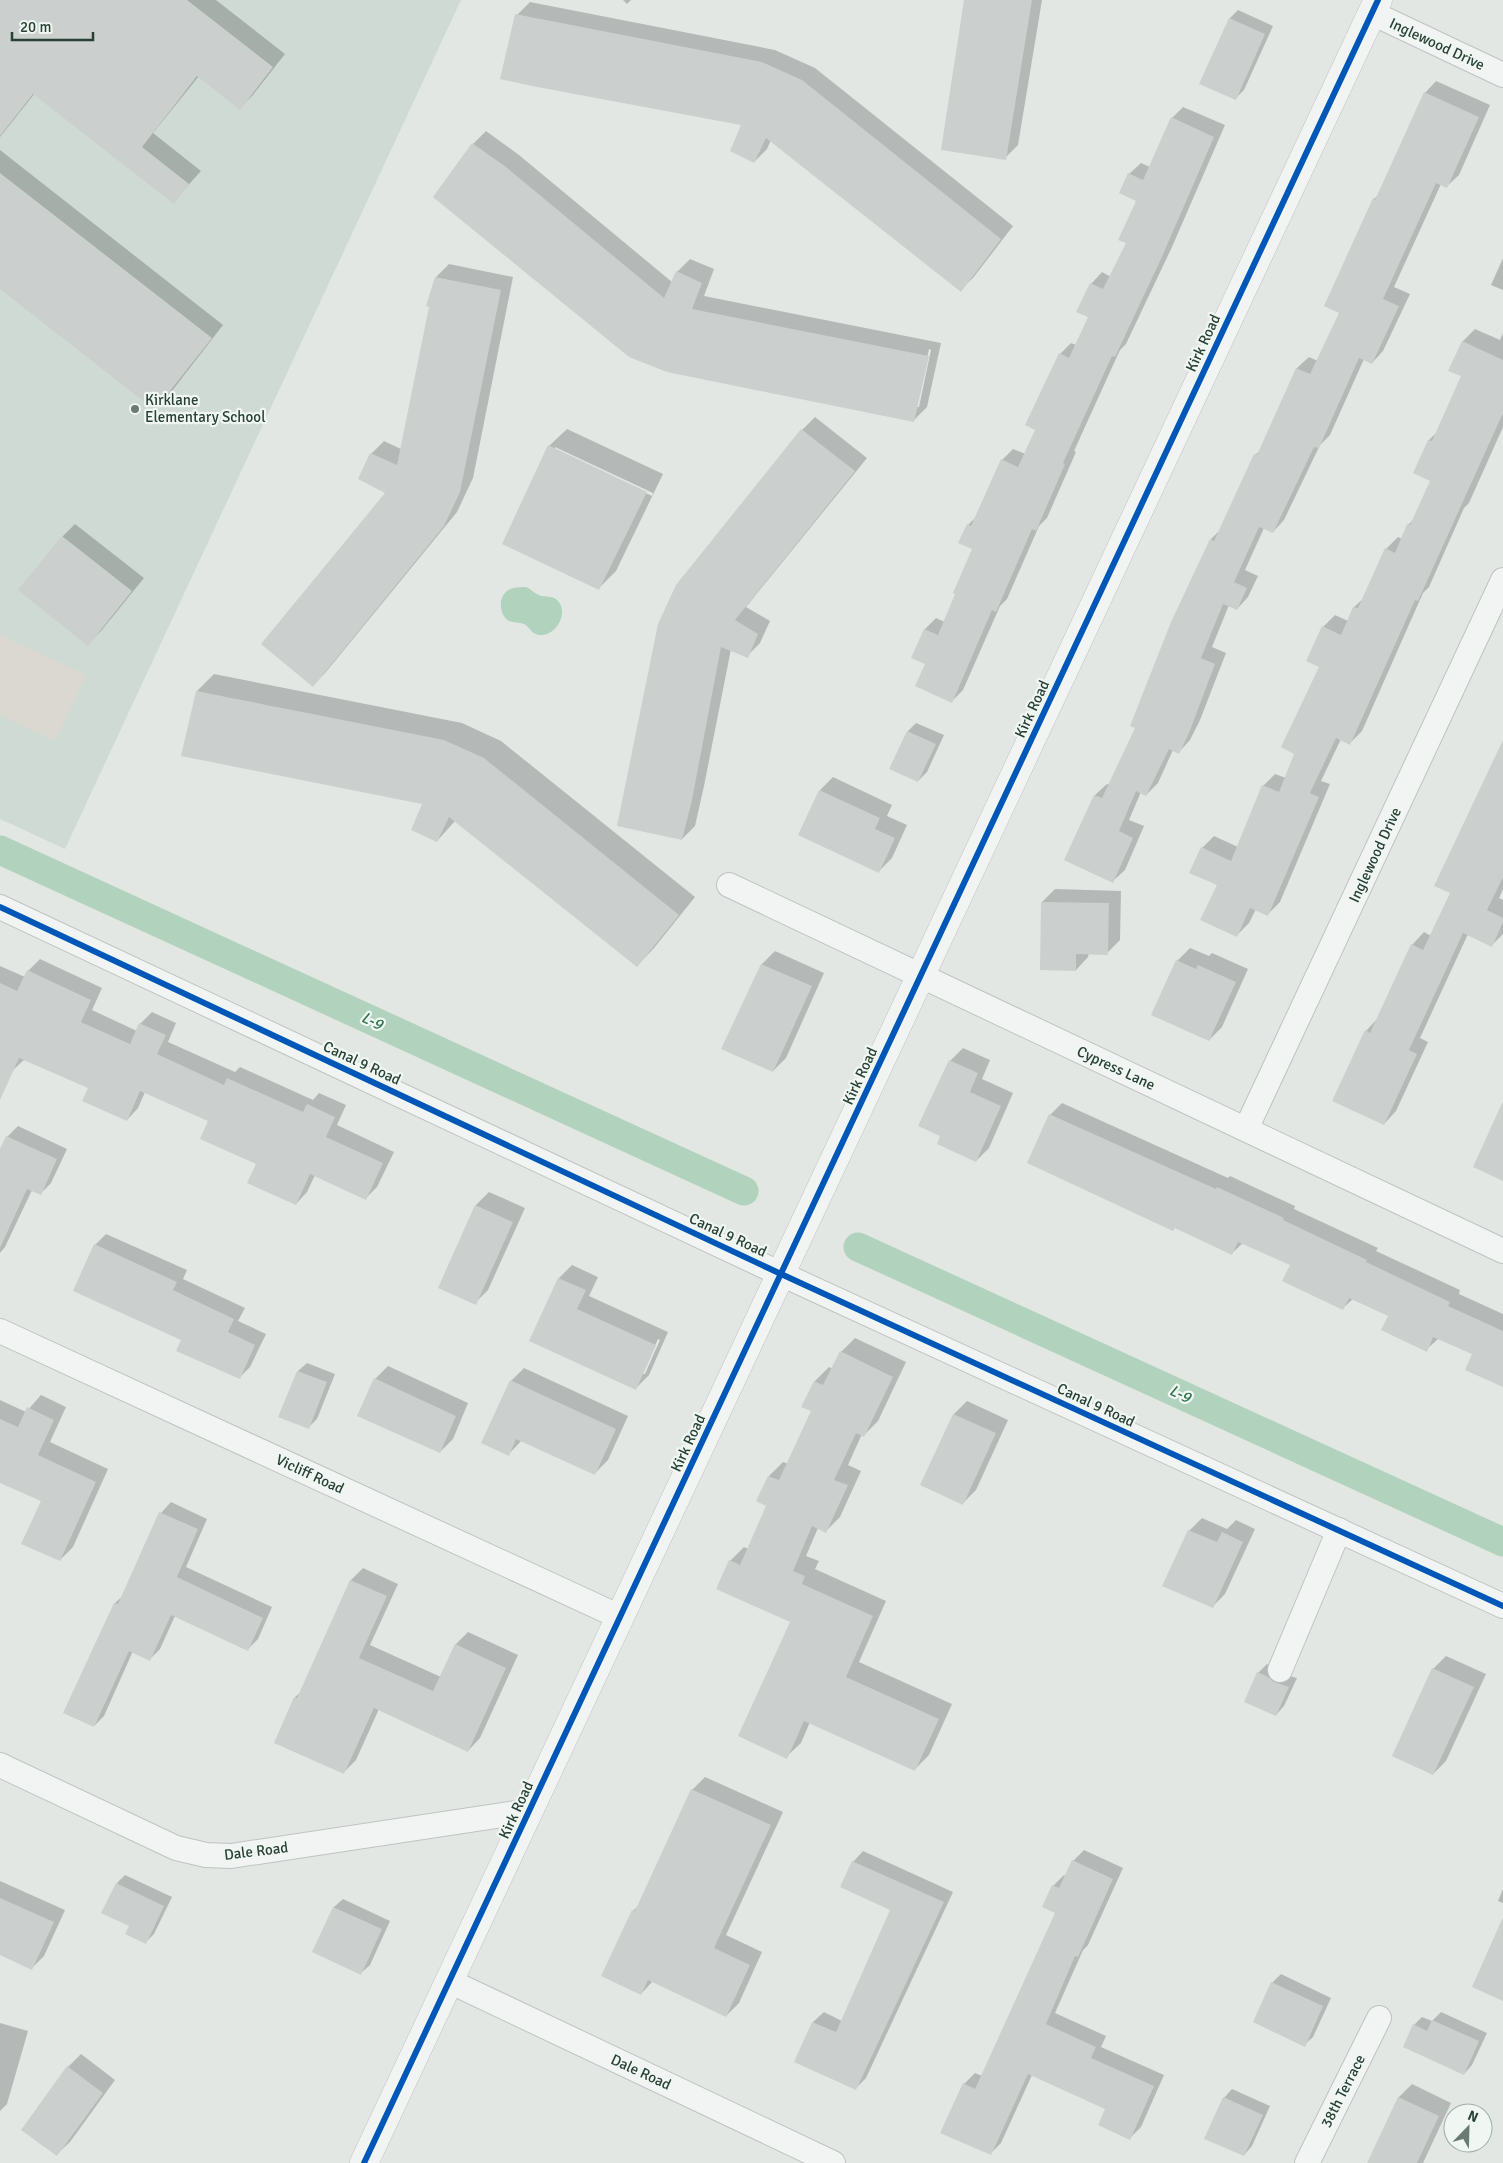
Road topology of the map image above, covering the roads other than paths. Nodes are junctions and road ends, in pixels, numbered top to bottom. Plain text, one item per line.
1 (1375, 7) edge
2 (1503, 75) edge
3 (1503, 580) edge
4 (730, 885) dead end
5 (0, 907) edge
6 (921, 975) junction
7 (1246, 1129) junction
8 (1503, 1251) edge
9 (781, 1274) junction
10 (0, 1331) edge
11 (1339, 1530) junction
12 (1503, 1606) edge
13 (620, 1617) junction
14 (1280, 1670) dead end
15 (0, 1765) edge
16 (529, 1812) junction
17 (449, 1981) junction
18 (1379, 2018) dead end
19 (364, 2163) edge
20 (833, 2163) edge
21 (1307, 2163) edge

1 - 2 street, Inglewood Drive
1 - 6 street, Kirk Road
3 - 7 street, Inglewood Drive
4 - 6 street, Cypress Lane
5 - 9 street, Canal 9 Road
6 - 7 street, Cypress Lane
6 - 9 street, Kirk Road
7 - 8 street, Cypress Lane
9 - 11 street, Canal 9 Road
9 - 13 street, Kirk Road
10 - 13 street, Vicliff Road
11 - 12 street, Canal 9 Road
11 - 14 street
13 - 16 street, Kirk Road
15 - 16 street, Dale Road
16 - 17 street, Kirk Road
17 - 19 street, Kirk Road
17 - 20 street, Dale Road
18 - 21 street, 38th Terrace

